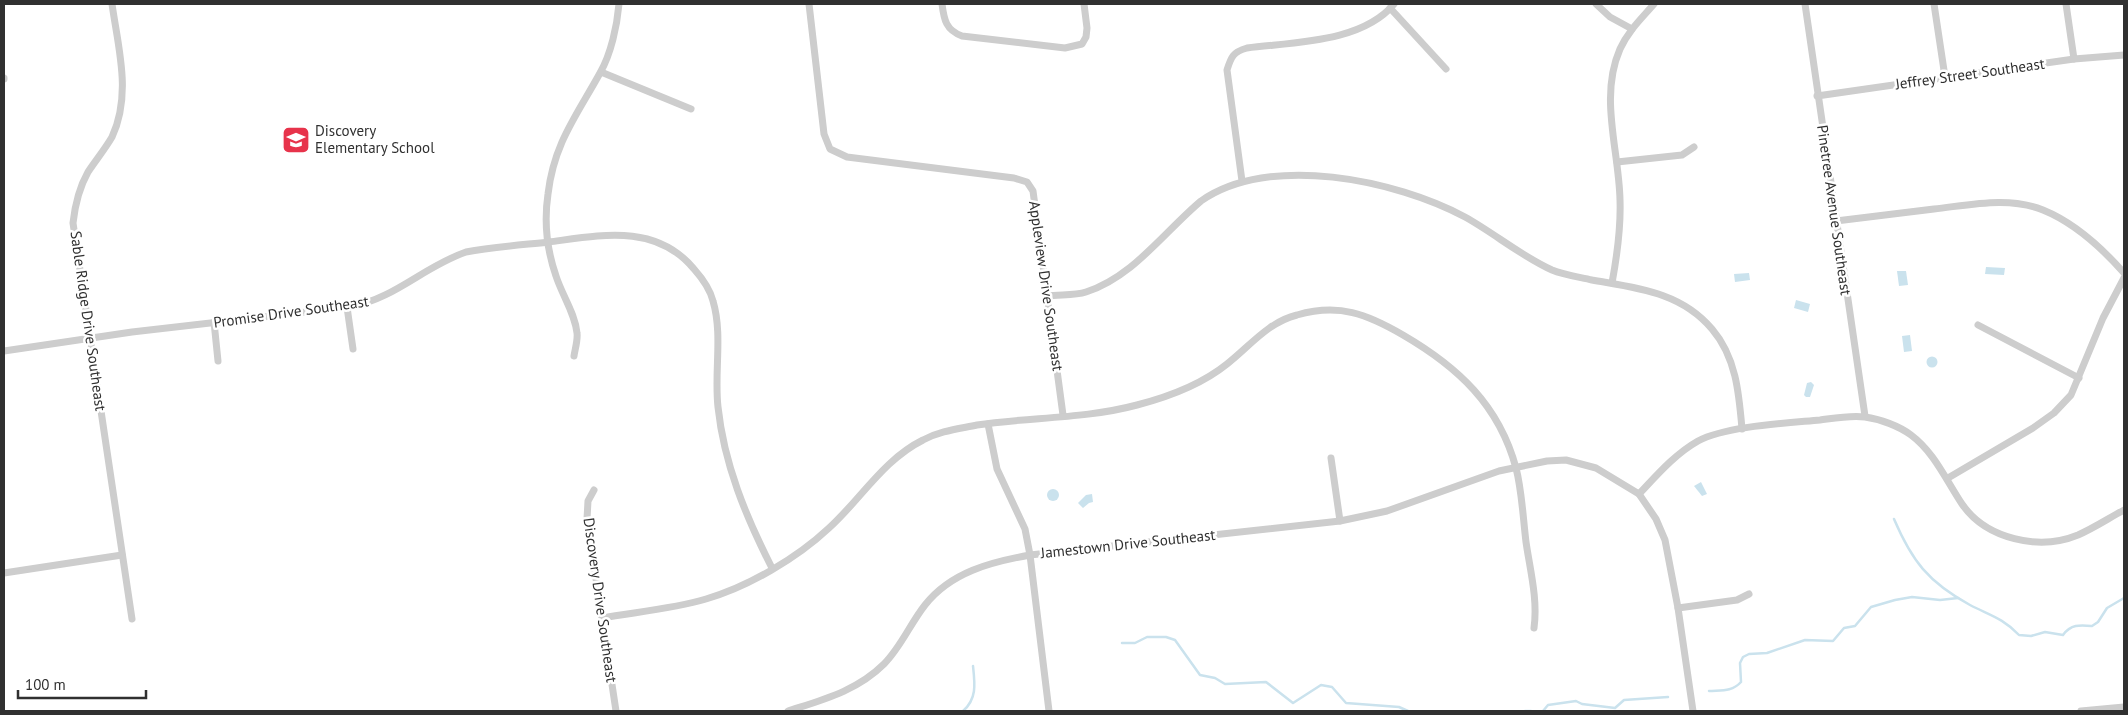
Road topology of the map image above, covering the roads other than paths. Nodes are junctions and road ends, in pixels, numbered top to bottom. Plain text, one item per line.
1 (112, 4) edge
2 (619, 4) edge
3 (809, 4) edge
4 (942, 4) edge
5 (1084, 4) edge
6 (1596, 4) edge
7 (1654, 4) edge
8 (1805, 4) edge
9 (1934, 4) edge
10 (2066, 4) edge
11 (1392, 6) edge
12 (1632, 29) junction
13 (2124, 55) edge
14 (2074, 59) junction
15 (1446, 69) dead end
16 (601, 72) junction
17 (1945, 77) junction
18 (1817, 96) junction
19 (691, 109) dead end
20 (1694, 147) dead end
21 (1617, 162) junction
22 (1242, 181) junction
23 (1836, 221) junction
24 (548, 242) junction
25 (2124, 273) edge
26 (2124, 278) edge
27 (1612, 283) junction
28 (1047, 296) junction
29 (347, 307) junction
30 (214, 322) junction
31 (1978, 325) dead end
32 (90, 338) junction
33 (352, 349) dead end
34 (4, 351) edge
35 (574, 356) dead end
36 (218, 361) dead end
37 (2079, 378) junction
38 (1062, 415) junction
39 (1865, 416) junction
40 (988, 424) junction
41 (1742, 428) junction
42 (1331, 458) dead end
43 (1516, 467) junction
44 (1948, 478) junction
45 (594, 490) dead end
46 (1639, 494) junction
47 (2124, 510) edge
48 (1340, 521) junction
49 (122, 555) junction
50 (1030, 555) junction
51 (772, 568) junction
52 (4, 573) edge
53 (1749, 594) dead end
54 (1678, 608) junction
55 (132, 618) dead end
56 (602, 618) junction
57 (1534, 628) dead end
58 (2124, 707) edge
59 (616, 711) edge
60 (788, 711) edge
61 (1049, 711) edge
62 (1693, 711) edge
63 (2081, 711) edge

1 - 32 street, Sable Ridge Drive Southeast
2 - 16 street
3 - 28 street, Appleview Drive Southeast
4 - 5 street
6 - 12 street
7 - 12 street
8 - 18 street, Pinetree Avenue Southeast
9 - 17 street
10 - 14 street
11 - 15 street
11 - 22 street
12 - 21 street
13 - 14 street, Jeffrey Street Southeast
14 - 17 street, Jeffrey Street Southeast
16 - 19 street
16 - 24 street
17 - 18 street, Jeffrey Street Southeast
18 - 23 street, Pinetree Avenue Southeast
20 - 21 street
21 - 27 street
22 - 27 street
22 - 28 street
23 - 25 street
23 - 39 street, Pinetree Avenue Southeast
24 - 29 street, Promise Drive Southeast
24 - 35 street
24 - 51 street, Promise Drive Southeast
26 - 37 street
27 - 41 street
28 - 38 street, Appleview Drive Southeast
29 - 30 street, Promise Drive Southeast
29 - 33 street
30 - 32 street, Promise Drive Southeast
30 - 36 street
31 - 37 street
32 - 34 street, Promise Drive Southeast
32 - 49 street, Sable Ridge Drive Southeast
37 - 44 street
38 - 40 street
38 - 43 street
39 - 41 street
39 - 44 street
40 - 50 street
40 - 51 street
41 - 46 street
42 - 48 street
43 - 46 street, Jamestown Drive Southeast
43 - 48 street, Jamestown Drive Southeast
43 - 57 street
44 - 47 street
45 - 56 street, Discovery Drive Southeast
46 - 54 street
48 - 50 street, Jamestown Drive Southeast
49 - 52 street
49 - 55 street, Sable Ridge Drive Southeast
50 - 60 street, Jamestown Drive Southeast
50 - 61 street
51 - 56 street
53 - 54 street
54 - 62 street
56 - 59 street, Discovery Drive Southeast
58 - 63 street

